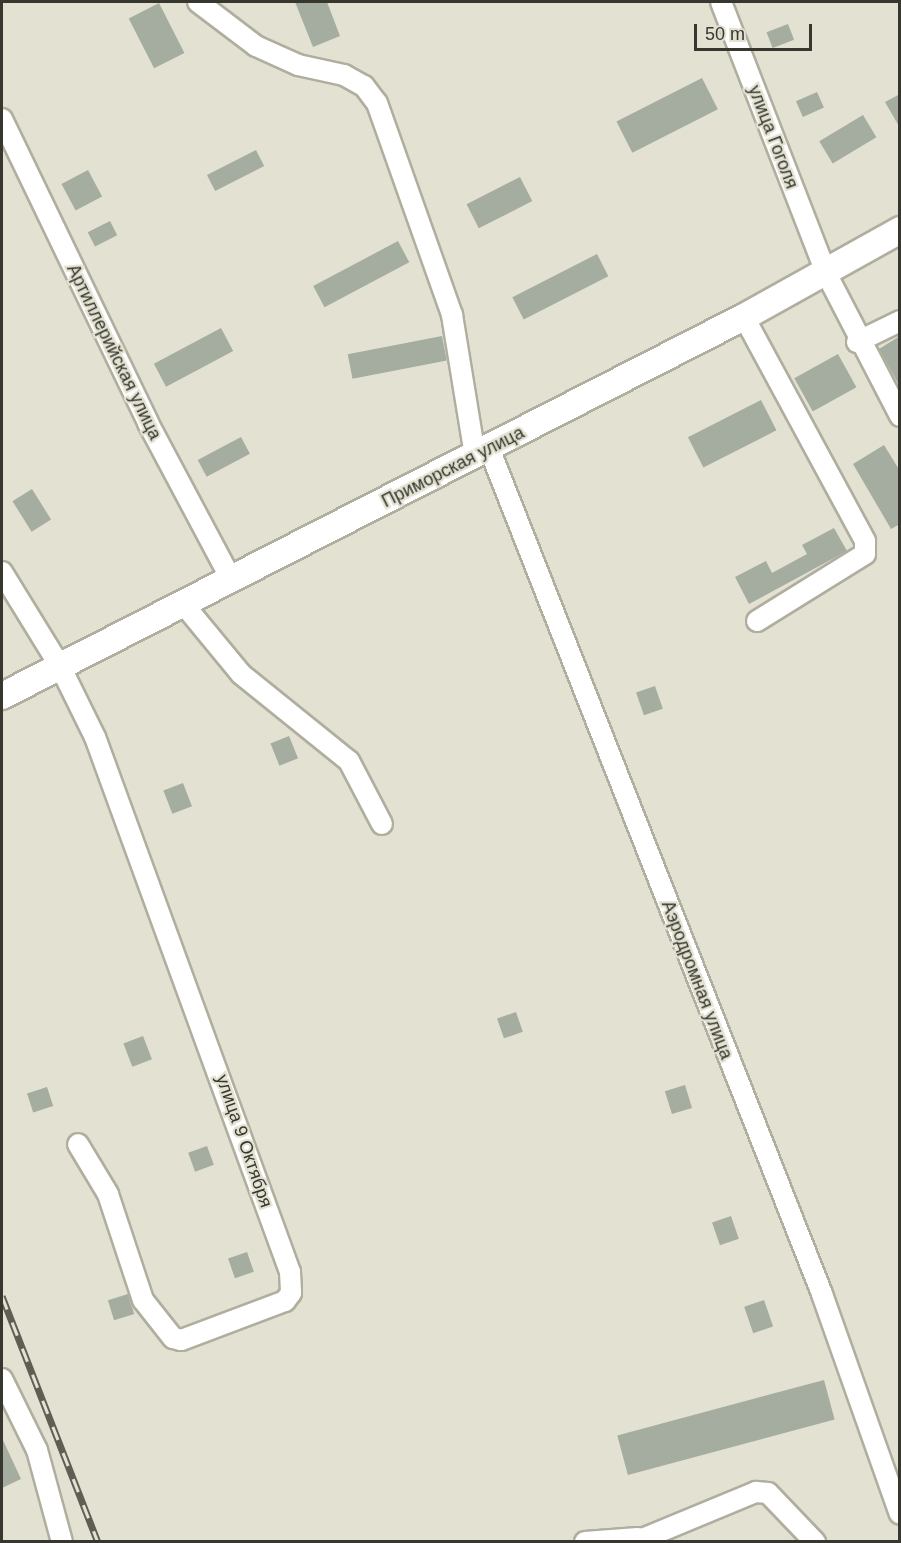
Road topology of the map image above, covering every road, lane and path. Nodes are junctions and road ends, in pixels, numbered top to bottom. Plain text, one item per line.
1 (198, 2) edge
2 (721, 2) edge
3 (2, 119) edge
4 (900, 230) edge
5 (826, 273) junction
6 (744, 317) junction
7 (900, 321) edge
8 (857, 342) junction
9 (900, 417) edge
10 (482, 451) junction
11 (2, 572) edge
12 (232, 581) junction
13 (185, 606) junction
14 (757, 621) dead end
15 (62, 668) junction
16 (2, 696) edge
17 (382, 824) dead end
18 (78, 1144) dead end
19 (2, 1379) edge
20 (900, 1514) edge
21 (636, 1540) edge
22 (62, 1542) edge
23 (585, 1542) edge
24 (815, 1542) edge

1 - 10 lane, Аэродромная улица
2 - 5 lane, улица Гоголя
3 - 12 lane, Артиллерийская улица
4 - 5 main road, Приморская улица
5 - 6 main road, Приморская улица
5 - 8 lane, улица Гоголя
6 - 10 main road, Приморская улица
6 - 14 lane
7 - 8 lane
8 - 9 lane, улица Гоголя
10 - 12 main road, Приморская улица
10 - 20 lane, Аэродромная улица
11 - 15 lane
12 - 13 main road, Приморская улица
13 - 15 main road, Приморская улица
13 - 17 lane
15 - 16 main road, Приморская улица
15 - 18 lane, улица 9 Октября
19 - 22 lane
21 - 23 lane
21 - 24 lane

